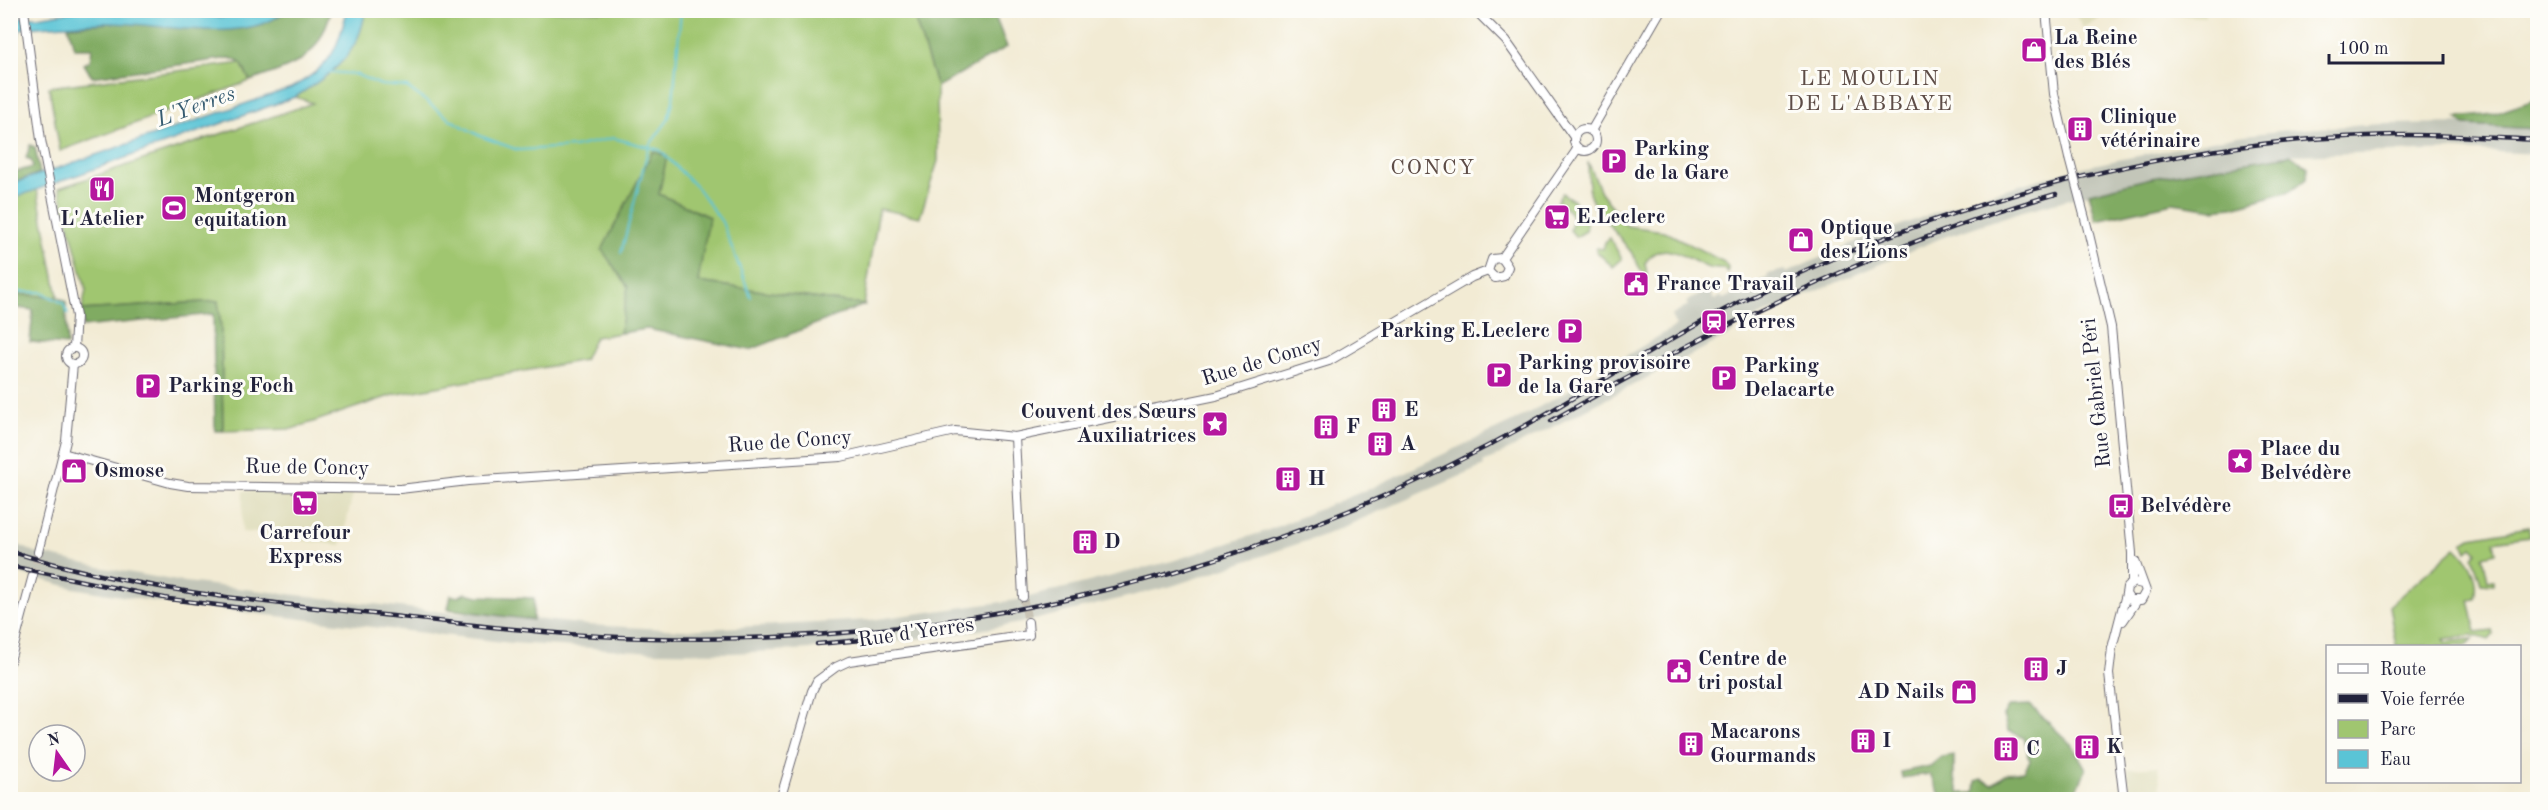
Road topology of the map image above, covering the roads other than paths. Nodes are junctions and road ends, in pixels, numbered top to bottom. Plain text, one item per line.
1 (1475, 10) edge
2 (1661, 10) edge
3 (2046, 10) edge
4 (24, 11) edge
5 (1591, 131) junction
6 (1574, 137) junction
7 (1578, 148) junction
8 (1502, 258) junction
9 (1488, 271) junction
10 (1015, 437) junction
11 (63, 453) junction
12 (38, 552) tunnel mouth
13 (2132, 553) junction
14 (33, 575) tunnel mouth
15 (2132, 583) junction
16 (2142, 584) junction
17 (2126, 594) junction
18 (1023, 597) tunnel mouth
19 (2136, 602) junction
20 (1028, 622) dead end
21 (2118, 630) junction
22 (10, 660) edge
23 (780, 800) edge
24 (2124, 800) edge

1 - 6 street
2 - 5 street, Rue de Concy
3 - 13 street, Rue Gabriel Péri, bridge
4 - 11 street
5 - 6 street
5 - 7 street, Rue de Concy
6 - 7 street
7 - 8 street, Rue de Concy
8 - 9 street, Rue de Concy
8 - 9 street, Rue de Concy
9 - 10 street, Rue de Concy
10 - 11 street, Rue de Concy
10 - 18 street
11 - 12 street
13 - 15 street, Rue Gabriel Péri
13 - 16 street, Rue Gabriel Péri
14 - 22 street
15 - 16 street
15 - 17 street
16 - 19 street
17 - 19 street
17 - 21 street
19 - 21 street
20 - 23 street, Rue d'Yerres
21 - 24 street

